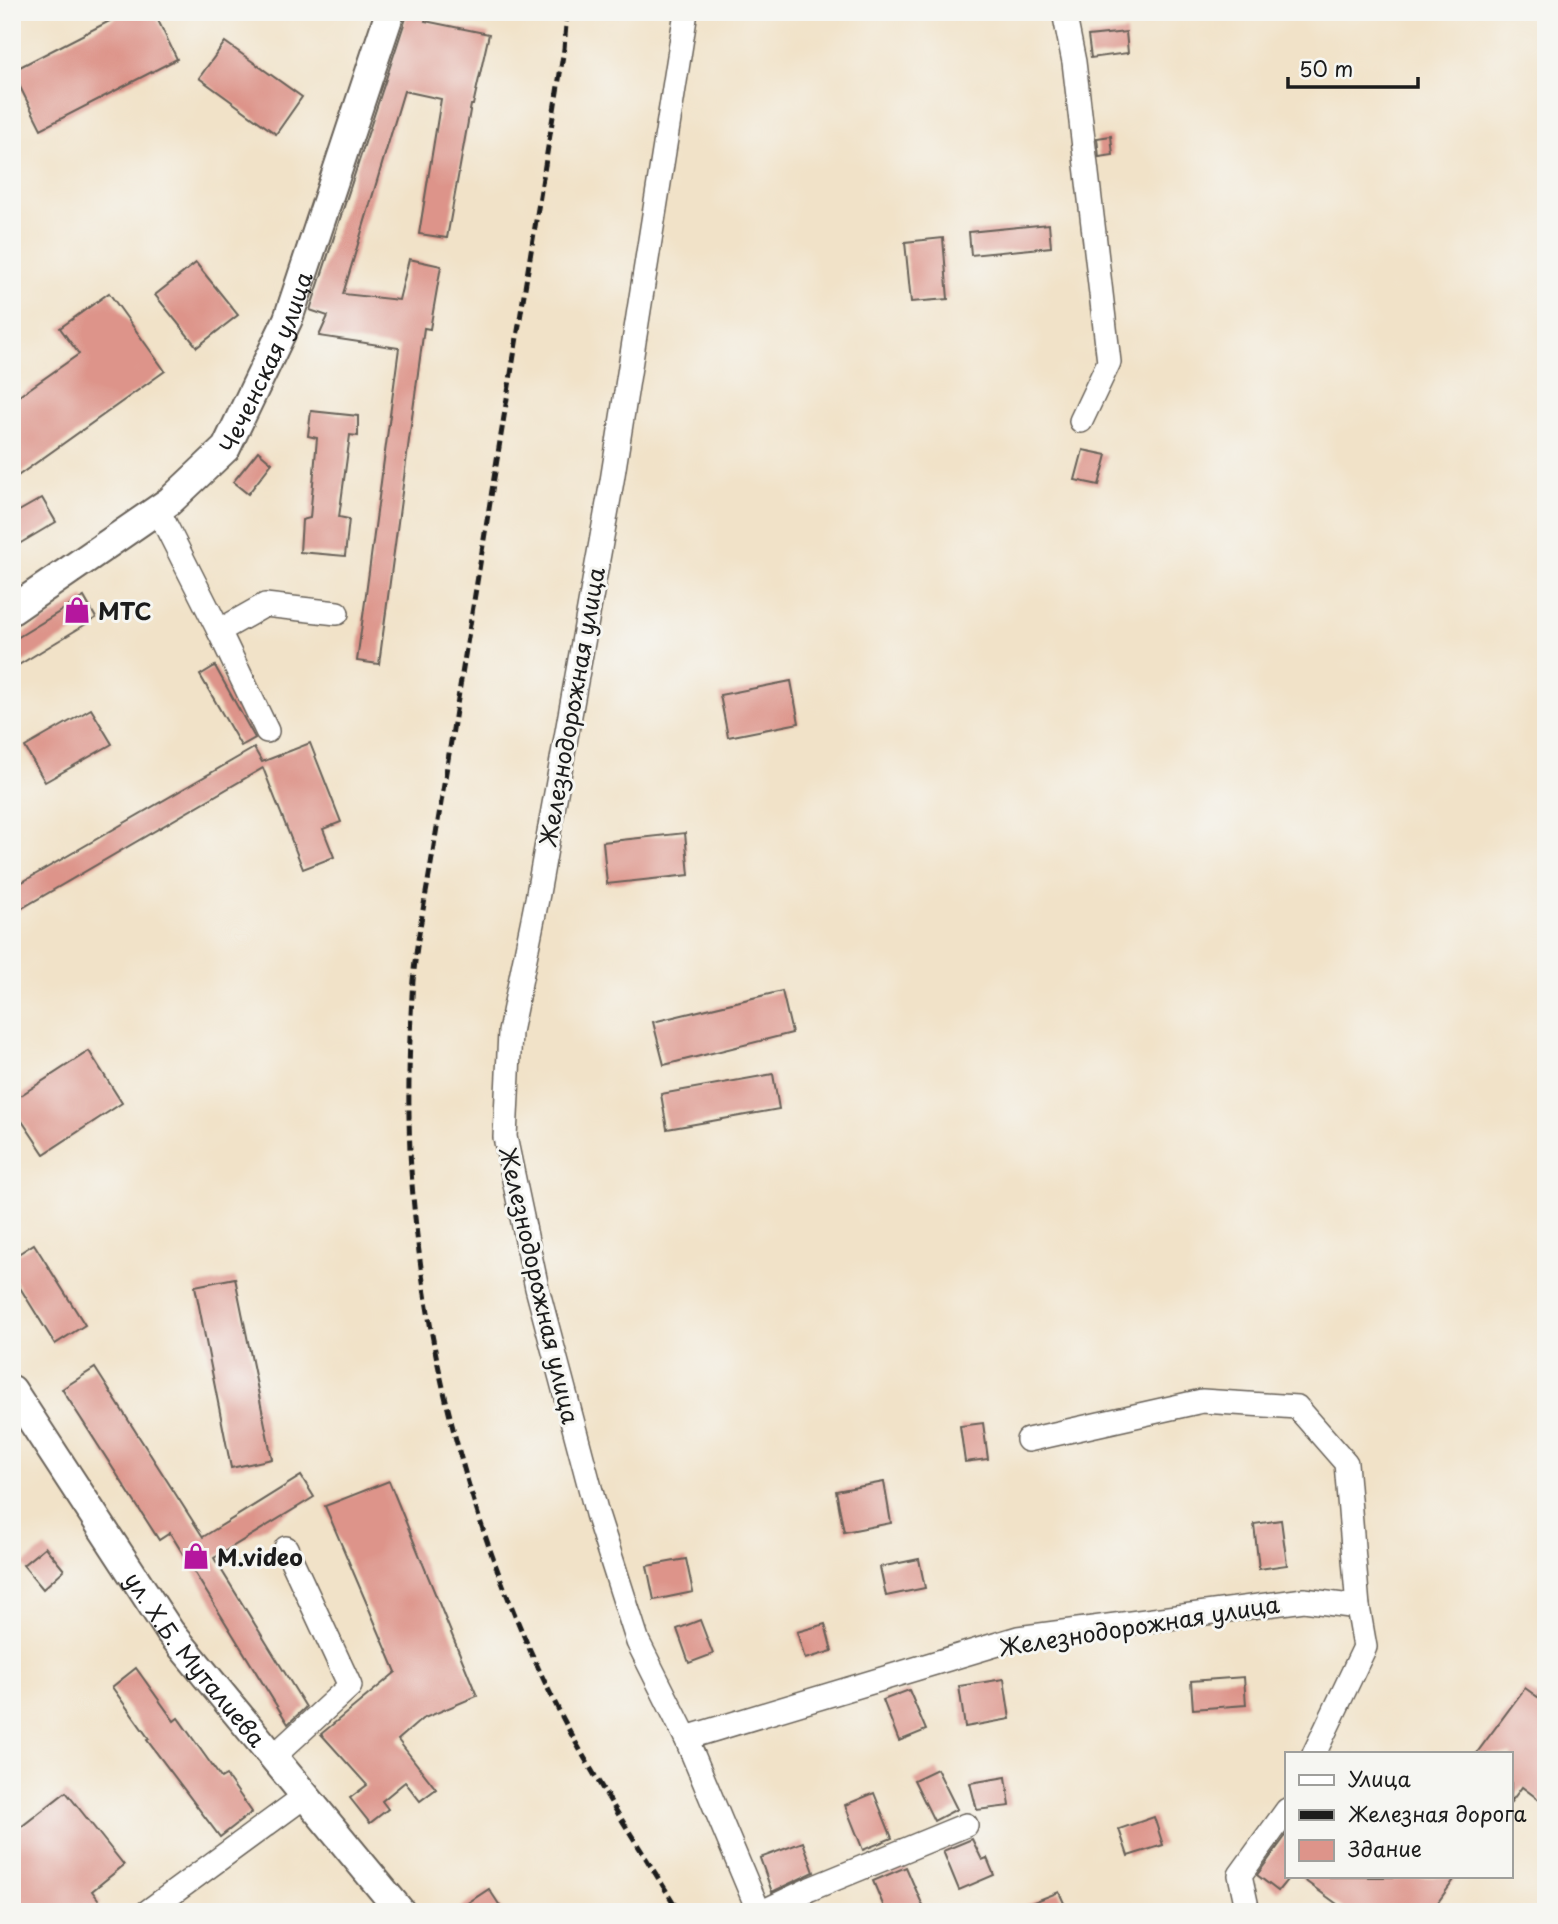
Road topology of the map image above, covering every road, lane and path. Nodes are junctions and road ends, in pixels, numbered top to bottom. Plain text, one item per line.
1 (686, 12) edge
2 (1064, 12) edge
3 (387, 14) edge
4 (1081, 421) dead end
5 (158, 510) junction
6 (12, 610) edge
7 (337, 613) dead end
8 (219, 631) junction
9 (267, 731) dead end
10 (12, 1390) edge
11 (1028, 1440) dead end
12 (286, 1548) dead end
13 (1358, 1607) junction
14 (686, 1738) junction
15 (1315, 1752) edge
16 (273, 1757) junction
17 (305, 1796) junction
18 (1285, 1813) edge
19 (966, 1825) dead end
20 (147, 1912) edge
21 (401, 1912) edge
22 (761, 1912) edge
23 (1248, 1912) edge

1 - 14 street, Железнодорожная улица
2 - 4 street
3 - 5 main road, Чеченская улица
5 - 6 main road, Чеченская улица
5 - 8 street
7 - 8 street
8 - 9 street
10 - 16 main road, ул. Х.Б. Муталиева
11 - 13 street
12 - 16 street
13 - 14 street, Железнодорожная улица
13 - 15 street
14 - 22 street
16 - 17 main road, ул. Х.Б. Муталиева
17 - 20 street
17 - 21 main road, ул. Х.Б. Муталиева
18 - 23 street
19 - 22 street

